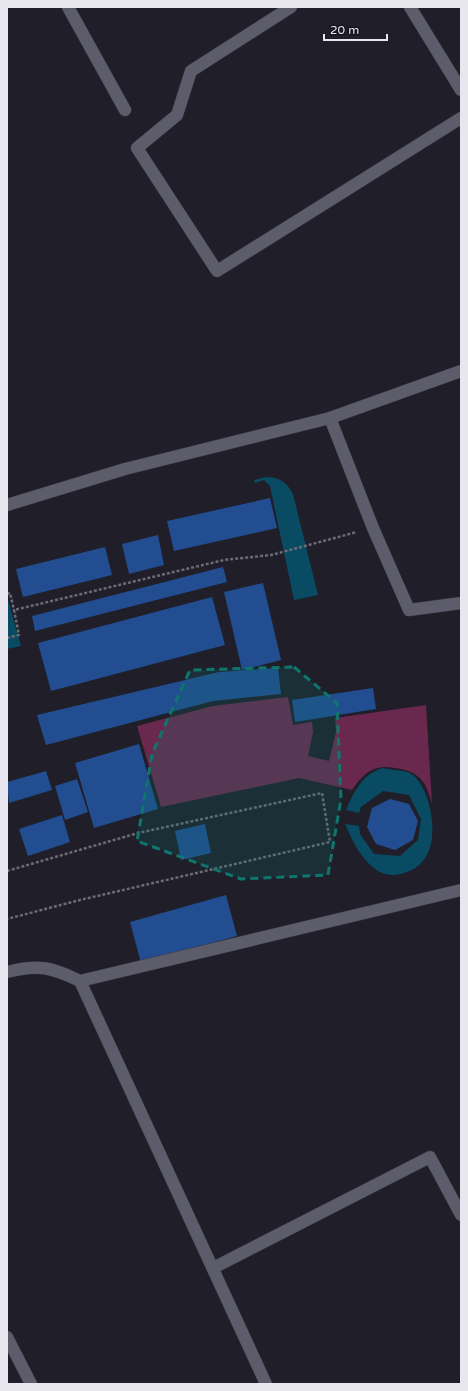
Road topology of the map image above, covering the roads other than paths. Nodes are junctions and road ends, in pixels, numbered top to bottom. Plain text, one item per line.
1 (68, 7) edge
2 (291, 7) edge
3 (410, 7) edge
4 (461, 90) edge
5 (125, 110) dead end
6 (461, 118) edge
7 (461, 371) edge
8 (330, 418) junction
9 (7, 505) edge
10 (461, 602) edge
11 (461, 890) edge
12 (7, 972) edge
13 (80, 981) junction
14 (461, 1215) edge
15 (213, 1268) junction
16 (7, 1337) edge
17 (31, 1384) edge
18 (266, 1384) edge

1 - 5 street
2 - 6 street
3 - 4 street
7 - 8 street
8 - 9 street
8 - 10 street
11 - 13 street
12 - 13 street
13 - 15 street
14 - 15 street
15 - 18 street
16 - 17 street

